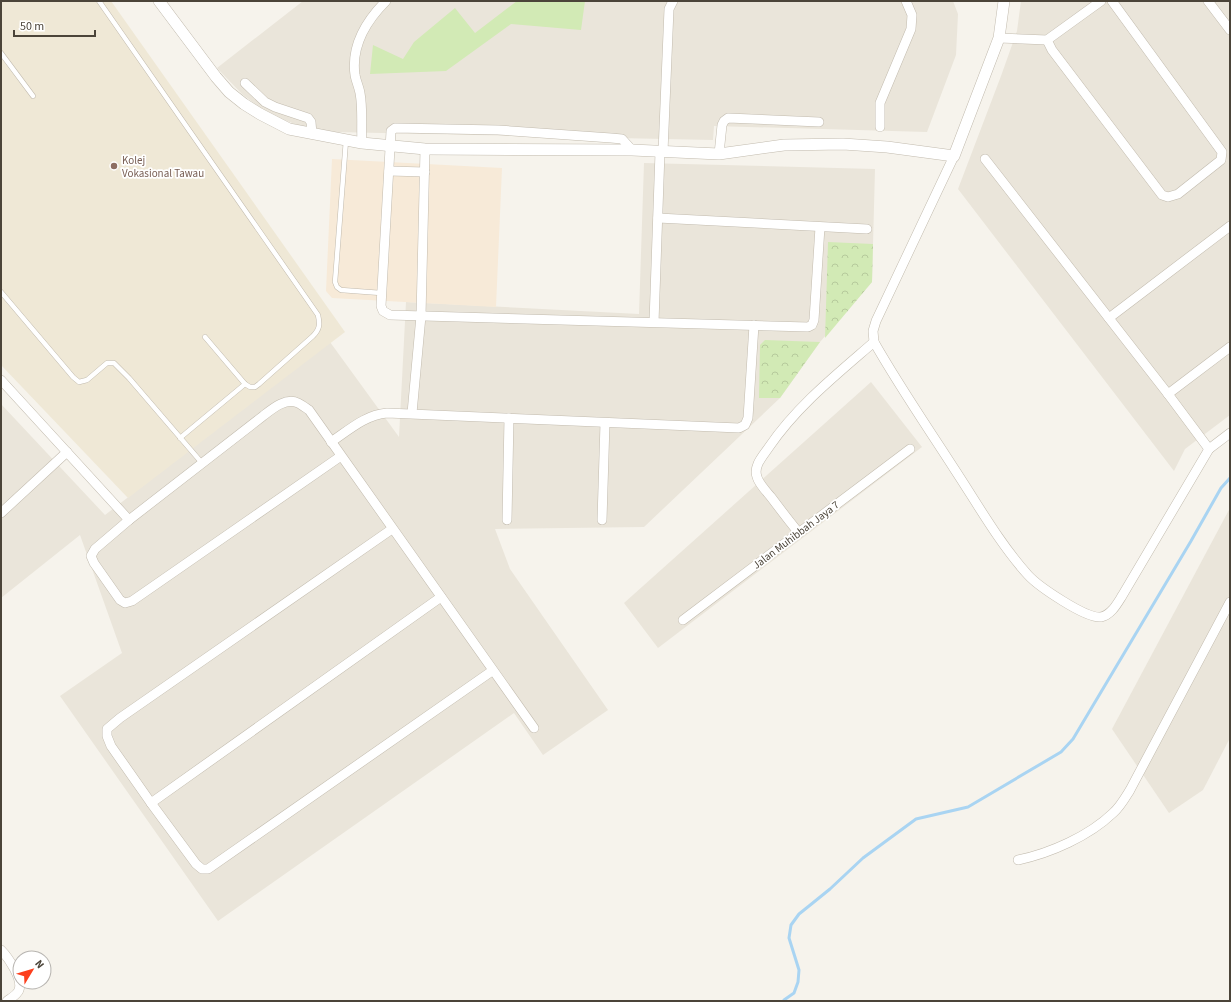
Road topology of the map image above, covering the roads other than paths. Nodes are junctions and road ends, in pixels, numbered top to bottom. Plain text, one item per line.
1 (99, 1) edge
2 (159, 1) edge
3 (386, 1) edge
4 (673, 1) edge
5 (906, 1) edge
6 (1004, 1) edge
7 (1101, 1) edge
8 (1112, 1) edge
9 (1208, 1) edge
10 (1230, 30) edge
11 (999, 38) junction
12 (1047, 40) junction
13 (1, 52) edge
14 (245, 83) dead end
15 (33, 96) dead end
16 (819, 122) dead end
17 (880, 127) dead end
18 (312, 134) junction
19 (346, 140) junction
20 (362, 143) junction
21 (390, 146) junction
22 (425, 149) junction
23 (632, 150) junction
24 (662, 152) junction
25 (719, 154) junction
26 (954, 156) junction
27 (985, 159) dead end
28 (389, 171) junction
29 (425, 172) junction
30 (658, 218) junction
31 (1230, 226) edge
32 (820, 227) junction
33 (867, 230) dead end
34 (1, 292) edge
35 (381, 293) junction
36 (421, 316) junction
37 (1109, 318) junction
38 (654, 322) junction
39 (754, 326) junction
40 (205, 337) dead end
41 (874, 342) junction
42 (1230, 347) edge
43 (1, 380) edge
44 (245, 384) junction
45 (1168, 394) junction
46 (412, 413) junction
47 (509, 418) junction
48 (605, 423) junction
49 (1230, 433) edge
50 (180, 438) junction
51 (331, 442) junction
52 (910, 449) dead end
53 (1209, 449) junction
54 (67, 452) junction
55 (341, 456) junction
56 (202, 463) junction
57 (1, 513) edge
58 (129, 520) junction
59 (507, 520) dead end
60 (602, 520) dead end
61 (392, 529) junction
62 (798, 533) junction
63 (441, 597) junction
64 (1230, 602) edge
65 (683, 620) dead end
66 (492, 671) junction
67 (534, 728) dead end
68 (151, 803) junction
69 (1018, 860) dead end
70 (1, 950) edge
71 (8, 1001) edge

1 - 44 lane
2 - 18 street
3 - 20 street
4 - 24 street
5 - 17 street
6 - 11 street
7 - 12 street
8 - 12 street
9 - 10 street
11 - 12 street
11 - 26 street
13 - 15 lane
14 - 18 street
16 - 25 street
18 - 19 street
19 - 20 street
19 - 35 lane
20 - 21 street
21 - 22 street
21 - 23 street
21 - 28 street
22 - 23 street
22 - 29 street
23 - 24 street
24 - 25 street
24 - 30 street
25 - 26 street
26 - 41 street
27 - 37 street
28 - 29 street
28 - 35 street
29 - 36 street
30 - 32 street
30 - 38 street
31 - 37 street
32 - 33 street
32 - 39 street
34 - 50 lane
35 - 36 street
36 - 38 street
36 - 46 street
37 - 45 street
38 - 39 street
39 - 48 street
40 - 44 lane
41 - 53 street
41 - 62 street
42 - 45 street
43 - 54 street
44 - 50 lane
45 - 53 street
46 - 47 street
46 - 51 street
47 - 48 street
47 - 59 street
48 - 60 street
49 - 53 street
50 - 56 lane
51 - 55 street
51 - 56 street
52 - 62 street, Jalan Muhibbah Jaya 7
54 - 57 street
54 - 58 street
55 - 58 street
55 - 61 street
56 - 58 street
61 - 63 street
61 - 68 street
62 - 65 street, Jalan Muhibbah Jaya 7
63 - 66 street
63 - 68 street
64 - 69 street
66 - 67 street
66 - 68 street
70 - 71 street

